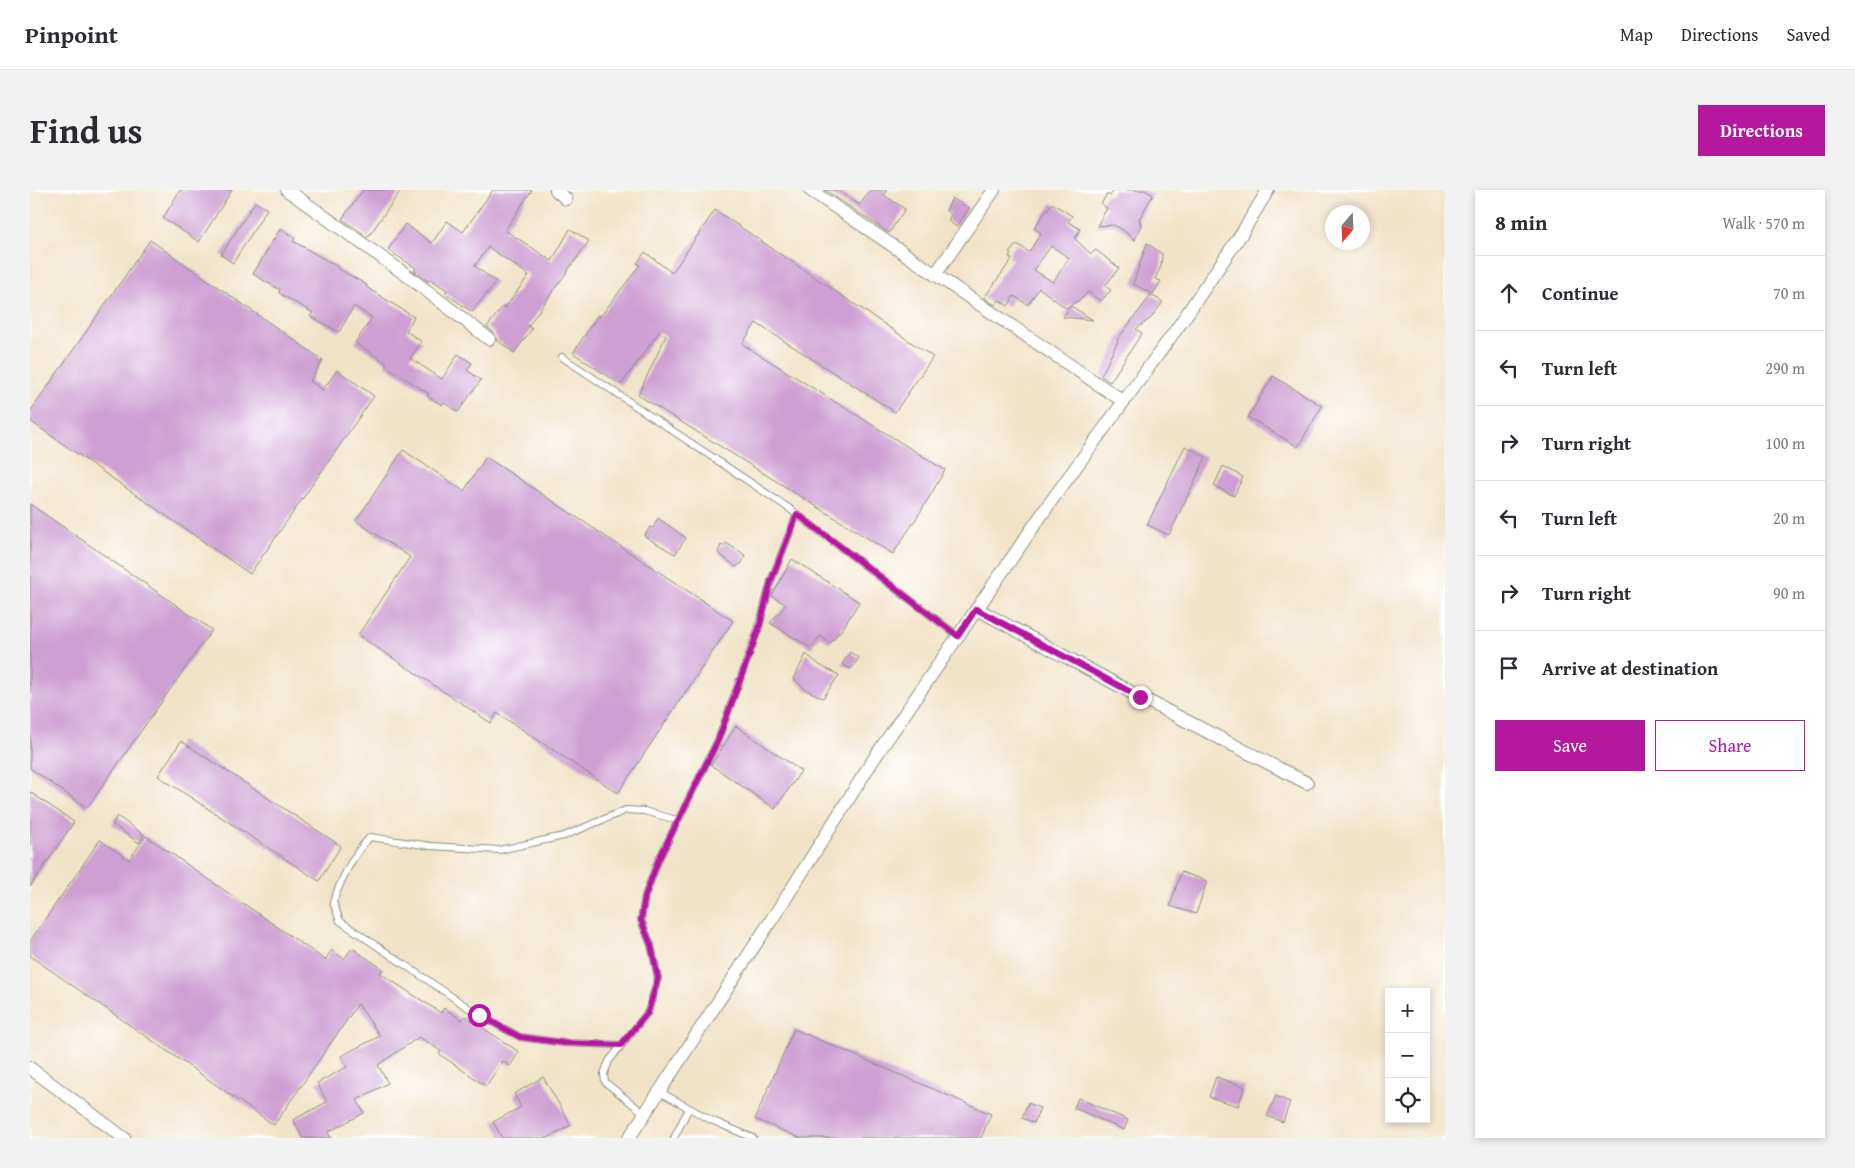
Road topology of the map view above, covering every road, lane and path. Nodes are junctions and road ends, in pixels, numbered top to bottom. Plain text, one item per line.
1 (287, 190) edge
2 (556, 190) edge
3 (810, 190) edge
4 (994, 190) edge
5 (1268, 190) edge
6 (566, 200) dead end
7 (935, 275) junction
8 (489, 339) dead end
9 (562, 357) dead end
10 (1123, 401) junction
11 (797, 514) junction
12 (976, 609) junction
13 (958, 636) junction
14 (1307, 783) dead end
15 (677, 820) junction
16 (621, 1045) junction
17 (30, 1068) edge
18 (660, 1092) junction
19 (689, 1108) junction
20 (645, 1114) junction
21 (124, 1138) edge
22 (629, 1138) edge
23 (674, 1138) edge
24 (752, 1138) edge

1 - 8 street
2 - 6 street
3 - 7 street
4 - 7 street
5 - 10 street
7 - 10 street
9 - 11 lane
10 - 12 street
11 - 13 lane
11 - 15 lane
12 - 13 street
12 - 14 street
13 - 18 street
15 - 16 lane
15 - 16 lane
16 - 20 lane
17 - 21 street
18 - 19 lane
18 - 20 street
19 - 23 lane
19 - 24 lane
20 - 22 street

